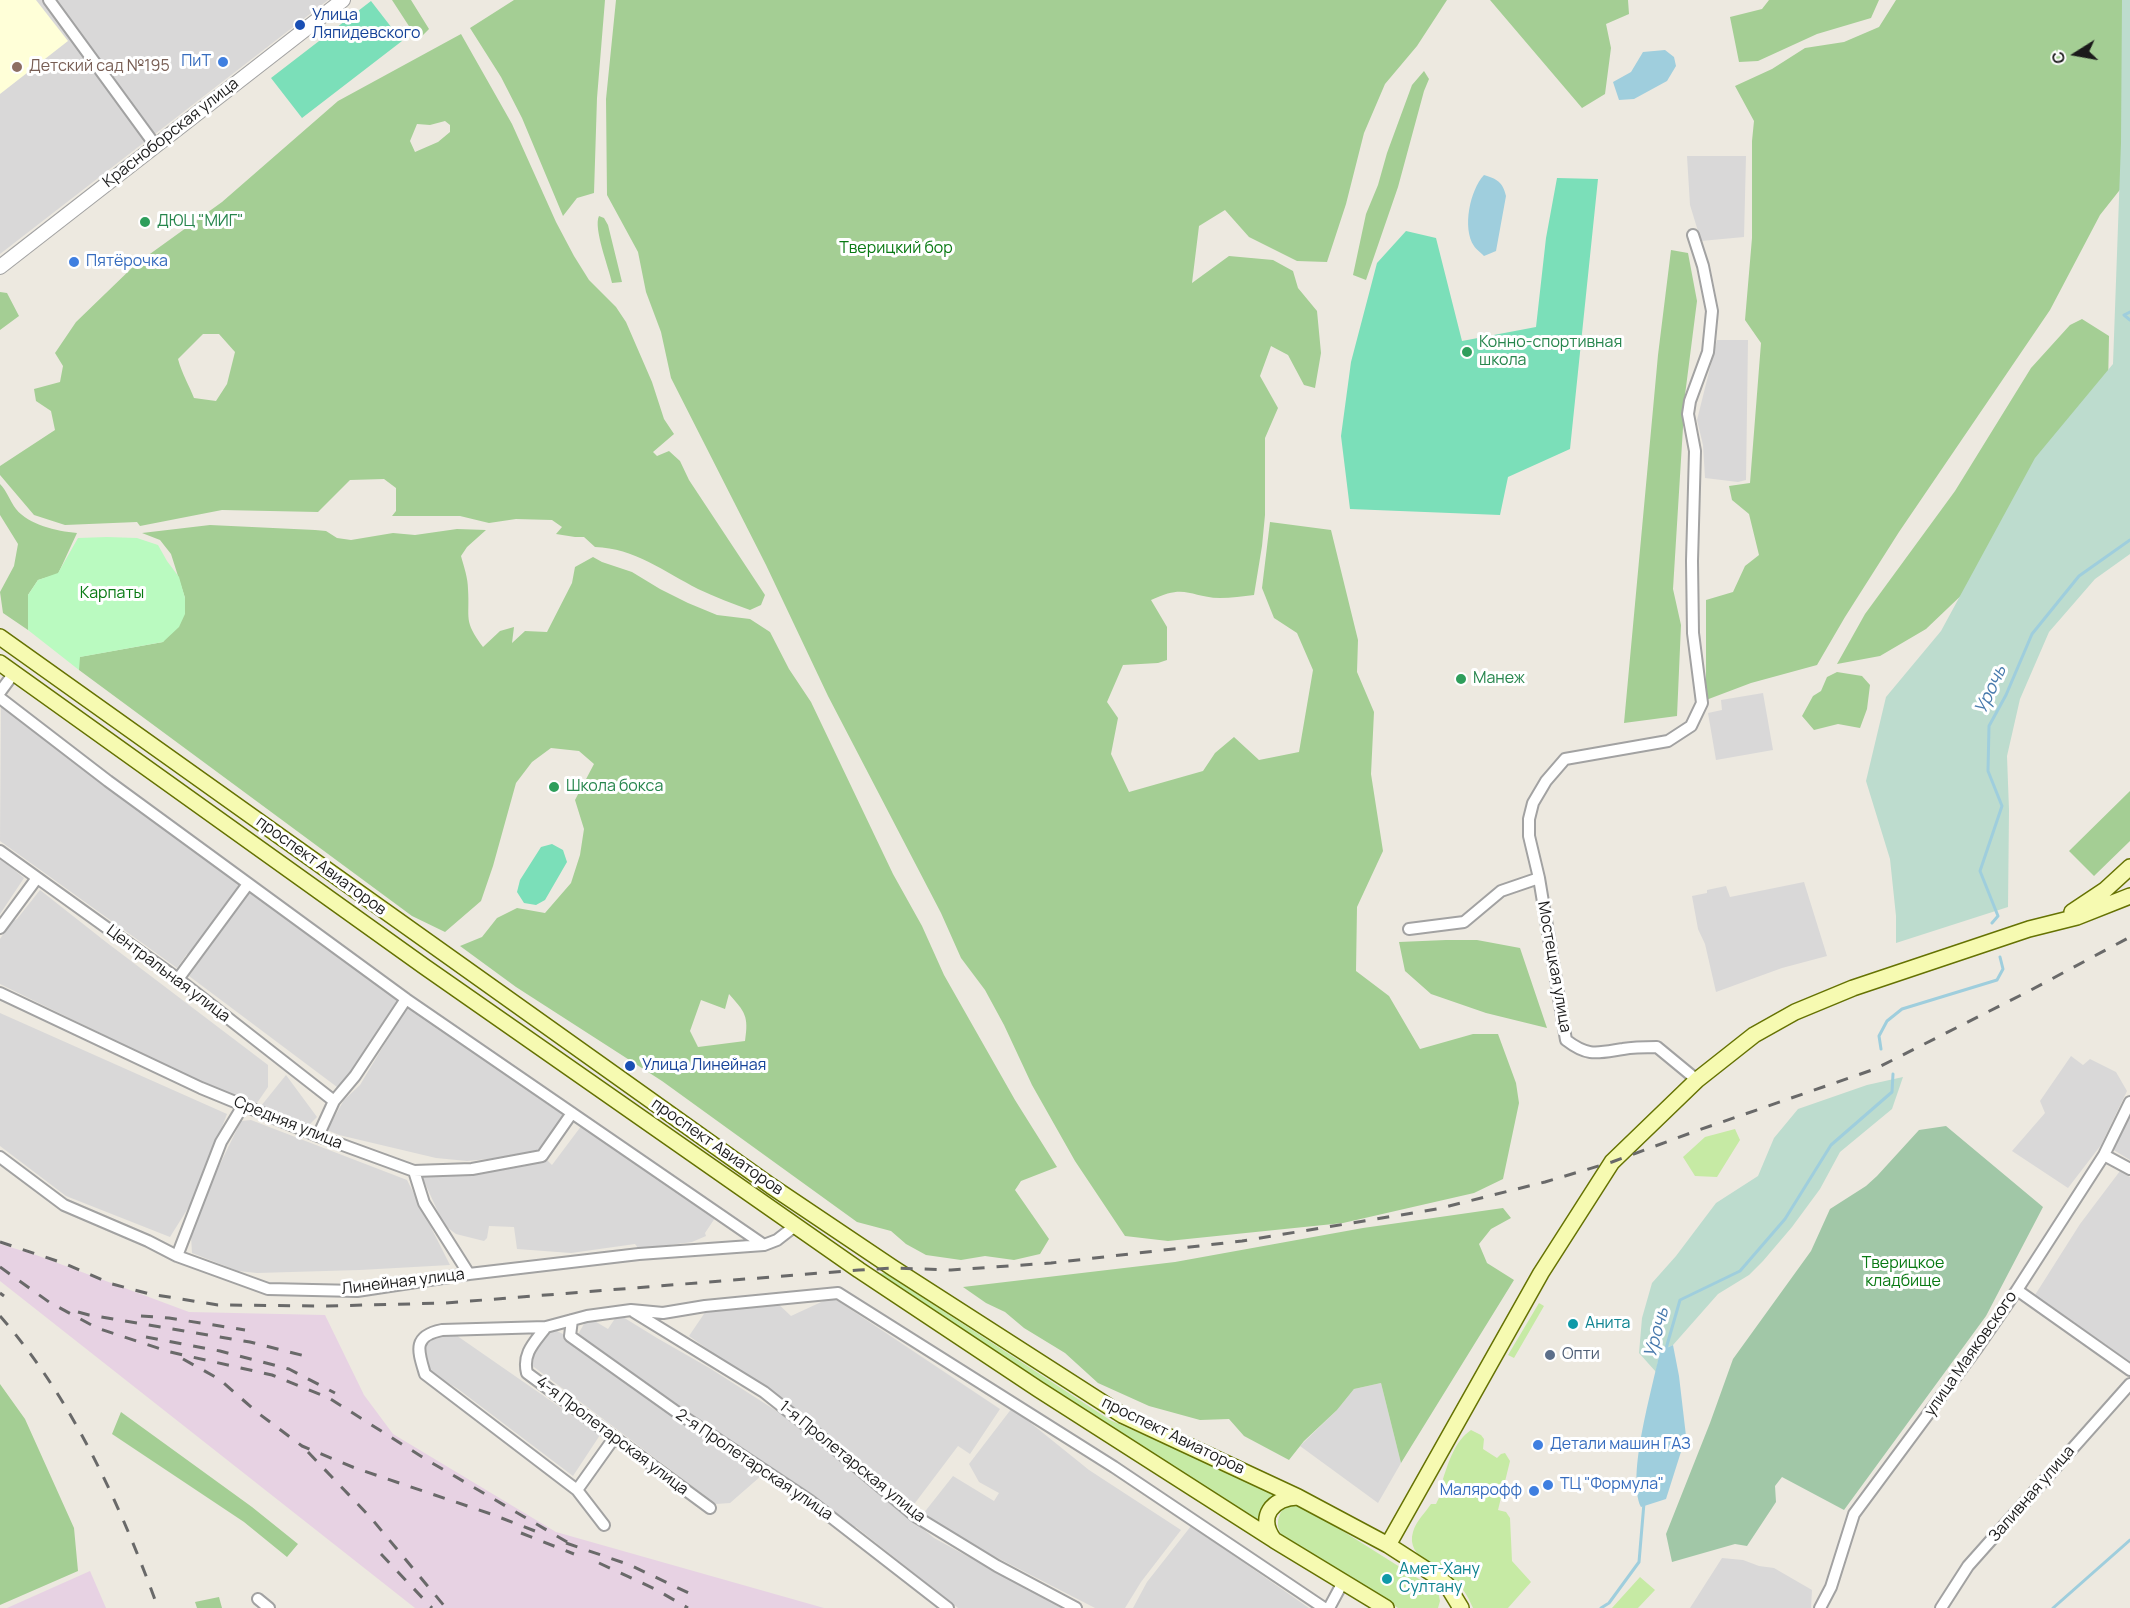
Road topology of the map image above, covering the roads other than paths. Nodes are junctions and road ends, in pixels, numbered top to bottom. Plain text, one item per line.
1 (49, 0) edge
2 (343, 0) edge
3 (155, 145) junction
4 (1693, 235) dead end
5 (0, 267) edge
6 (0, 637) edge
7 (0, 663) edge
8 (14, 673) junction
9 (0, 692) edge
10 (0, 698) edge
11 (0, 851) edge
12 (2130, 867) edge
13 (37, 878) junction
14 (1539, 878) junction
15 (248, 884) junction
16 (2130, 896) edge
17 (2057, 922) junction
18 (0, 928) edge
19 (1409, 929) dead end
20 (178, 979) junction
21 (0, 993) edge
22 (406, 999) junction
23 (1697, 1080) junction
24 (334, 1101) junction
25 (2130, 1102) edge
26 (244, 1104) junction
27 (572, 1113) junction
28 (318, 1136) junction
29 (2104, 1155) junction
30 (0, 1157) edge
31 (2130, 1169) edge
32 (414, 1171) junction
33 (795, 1226) junction
34 (764, 1245) junction
35 (177, 1256) junction
36 (470, 1274) junction
37 (2016, 1290) junction
38 (631, 1310) junction
39 (572, 1320) junction
40 (546, 1327) junction
41 (2130, 1370) edge
42 (2130, 1383) edge
43 (614, 1438) junction
44 (577, 1490) junction
45 (1298, 1497) junction
46 (710, 1508) dead end
47 (604, 1525) dead end
48 (1274, 1540) junction
49 (1388, 1545) junction
50 (1344, 1582) junction
51 (1447, 1585) junction
52 (258, 1599) dead end
53 (269, 1608) edge
54 (948, 1608) edge
55 (1076, 1608) edge
56 (1324, 1608) edge
57 (1329, 1608) edge
58 (1386, 1608) edge
59 (1451, 1608) edge
60 (1461, 1608) edge
61 (1820, 1608) edge
62 (1941, 1608) edge

1 - 3 street
2 - 3 street, Красноборская улица
3 - 5 street, Красноборская улица
4 - 14 street, Мостецкая улица
6 - 45 main road, проспект Авиаторов
7 - 8 main road, проспект Авиаторов
8 - 9 street
8 - 33 main road, проспект Авиаторов
10 - 15 street
11 - 13 street, Центральная улица
12 - 17 main road
13 - 18 street
13 - 20 street, Центральная улица
14 - 19 street
14 - 23 street, Мостецкая улица
15 - 20 street
15 - 22 street
16 - 17 main road
17 - 23 main road
20 - 24 street, Центральная улица
21 - 26 street, Средняя улица
22 - 24 street
22 - 27 street
23 - 49 main road
24 - 28 street
25 - 29 street, улица Маяковского
26 - 28 street, Средняя улица
26 - 35 street
27 - 32 street, Средняя улица
27 - 34 street
28 - 32 street, Средняя улица
29 - 31 street
29 - 37 street, улица Маяковского
30 - 35 street, Линейная улица
32 - 36 street
33 - 34 street, Линейная улица
33 - 48 main road, проспект Авиаторов
34 - 36 street, Линейная улица
35 - 36 street, Линейная улица
37 - 41 street
37 - 61 street, улица Маяковского
38 - 39 street
38 - 55 street, 1-я Пролетарская улица
38 - 56 street
39 - 40 street
39 - 54 street, 2-я Пролетарская улица
40 - 43 street, 4-я Пролетарская улица
40 - 44 street
42 - 62 street, Заливная улица
43 - 44 street
43 - 46 street, 4-я Пролетарская улица
44 - 47 street
45 - 48 main road
45 - 49 main road, проспект Авиаторов
48 - 50 main road, проспект Авиаторов
49 - 51 main road, проспект Авиаторов
50 - 57 street
50 - 58 main road, проспект Авиаторов
51 - 59 main road
51 - 60 main road, проспект Авиаторов
52 - 53 street

